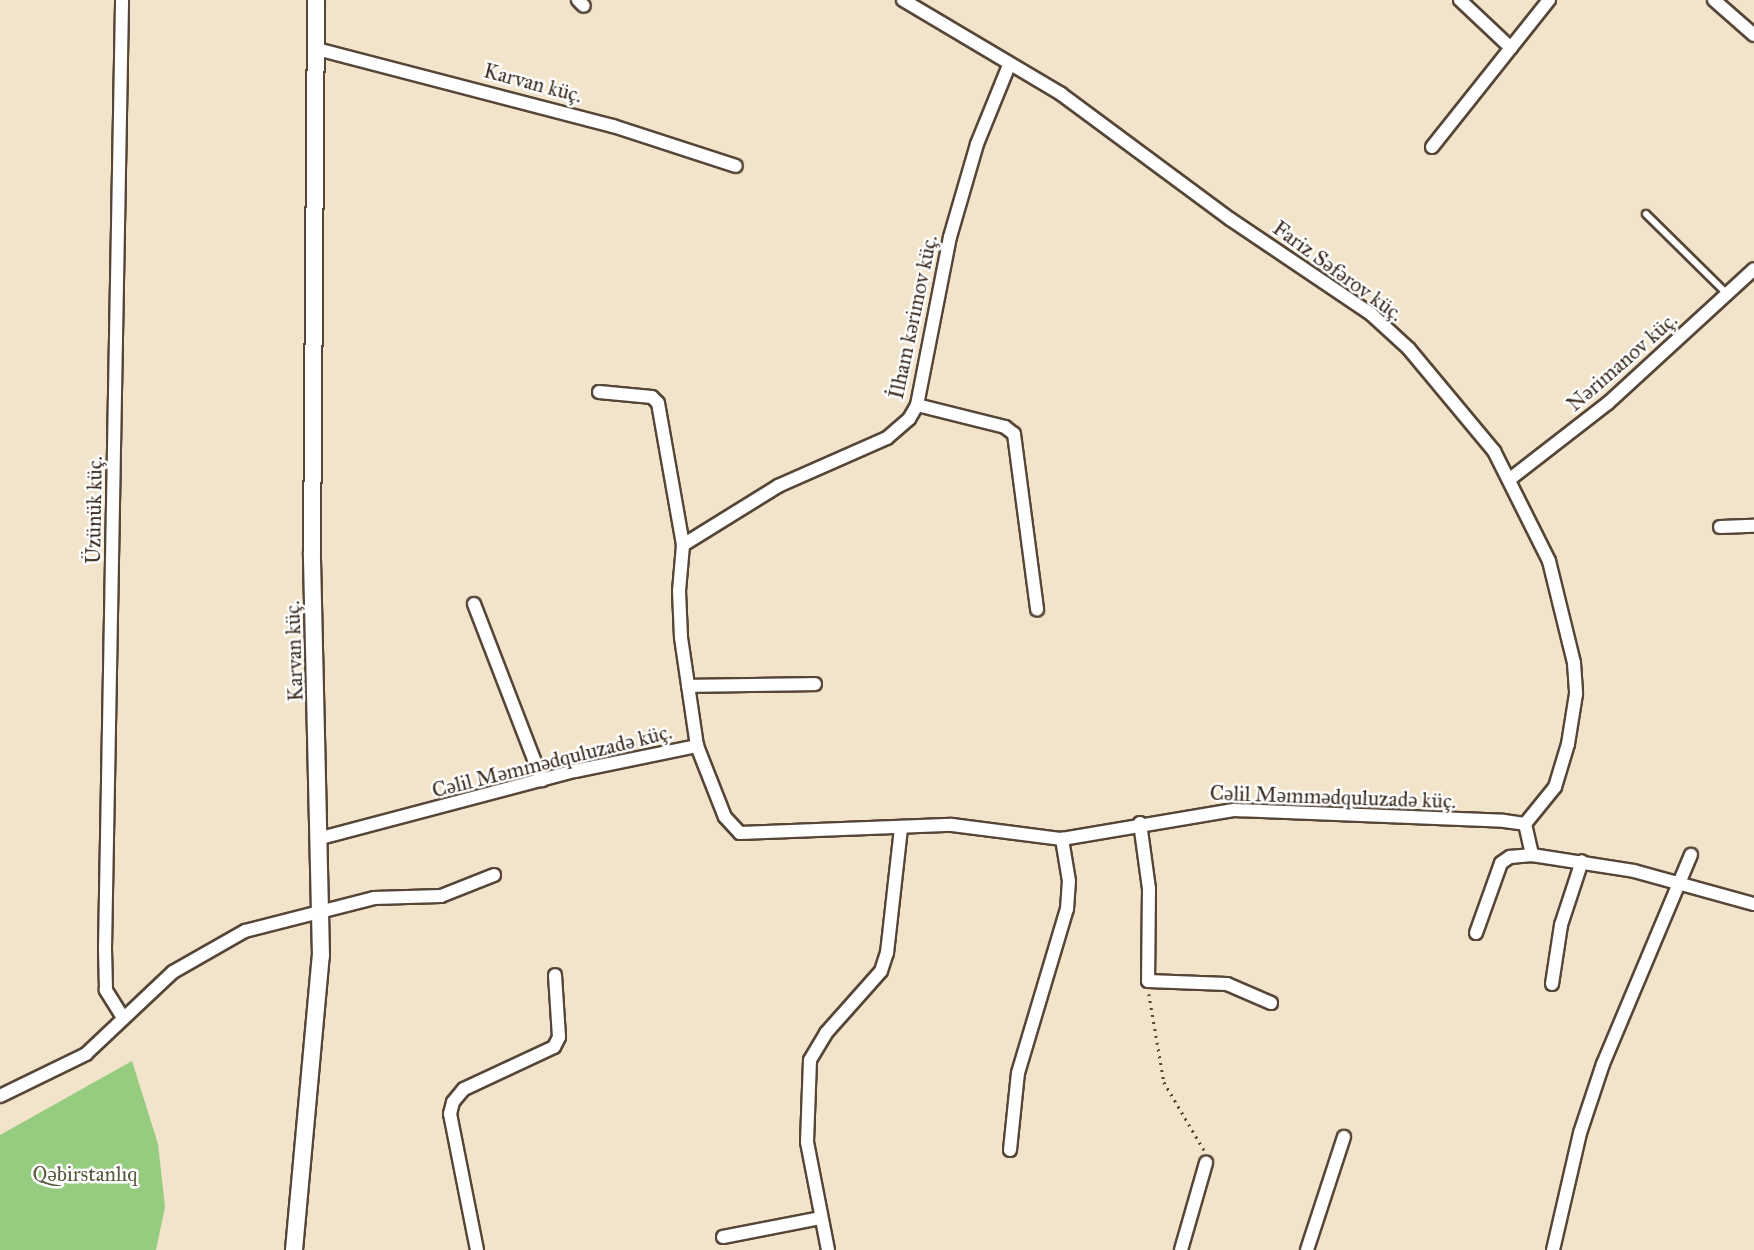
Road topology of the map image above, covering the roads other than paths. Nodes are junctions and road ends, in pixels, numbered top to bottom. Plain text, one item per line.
1 (122, 0) edge
2 (316, 0) edge
3 (903, 0) edge
4 (1460, 0) edge
5 (1549, 0) edge
6 (1714, 0) edge
7 (1754, 35) edge
8 (1511, 48) junction
9 (317, 49) junction
10 (1009, 65) junction
11 (1432, 147) dead end
12 (736, 166) dead end
13 (1646, 215) dead end
14 (1754, 269) edge
15 (1727, 293) junction
16 (599, 393) dead end
17 (916, 405) junction
18 (1510, 479) junction
19 (1754, 526) edge
20 (1720, 527) dead end
21 (683, 545) junction
22 (474, 604) dead end
23 (1037, 608) dead end
24 (815, 684) dead end
25 (688, 686) junction
26 (697, 746) junction
27 (542, 780) junction
28 (1140, 823) junction
29 (1525, 824) junction
30 (901, 828) junction
31 (321, 838) junction
32 (1062, 839) junction
33 (1532, 855) junction
34 (1691, 855) dead end
35 (1582, 862) junction
36 (494, 875) dead end
37 (1680, 884) junction
38 (1754, 904) edge
39 (321, 912) junction
40 (1476, 933) dead end
41 (555, 975) dead end
42 (1552, 984) dead end
43 (1270, 1003) dead end
44 (122, 1016) junction
45 (0, 1096) edge
46 (1345, 1137) dead end
47 (1010, 1150) dead end
48 (1206, 1163) road end
49 (821, 1219) junction
50 (723, 1237) dead end
51 (294, 1250) edge
52 (477, 1250) edge
53 (828, 1250) edge
54 (1181, 1250) edge
55 (1307, 1250) edge
56 (1553, 1250) edge

1 - 44 street, Üzünük küç.
2 - 9 street, Karvan küç.
3 - 10 street, Fariz Səfərov küç.
4 - 8 street
5 - 8 street
6 - 7 street
8 - 11 street
9 - 12 street, Karvan küç.
9 - 31 street, Karvan küç.
10 - 17 street, İlham kərimov küç.
10 - 18 street, Fariz Səfərov küç.
13 - 15 lane
14 - 15 street, Nərimanov küç.
15 - 18 street, Nərimanov küç.
16 - 21 street
17 - 21 street, İlham kərimov küç.
17 - 23 street
18 - 29 street, Fariz Səfərov küç.
19 - 20 street
21 - 25 street
22 - 27 street
24 - 25 street
25 - 26 street
26 - 27 street, Cəlil Məmmədquluzadə küç.
26 - 30 street, Cəlil Məmmədquluzadə küç.
27 - 31 street, Cəlil Məmmədquluzadə küç.
28 - 29 street, Cəlil Məmmədquluzadə küç.
28 - 32 street, Cəlil Məmmədquluzadə küç.
28 - 43 street
29 - 33 street
30 - 32 street, Cəlil Məmmədquluzadə küç.
30 - 49 street
31 - 39 street, Karvan küç.
32 - 47 street
33 - 35 street
33 - 40 street
34 - 37 street
35 - 37 street
35 - 42 street
36 - 39 street
37 - 38 street
37 - 56 street
39 - 44 street
39 - 51 street, Karvan küç.
41 - 52 street
44 - 45 street
46 - 55 street
48 - 54 street
49 - 50 street
49 - 53 street

